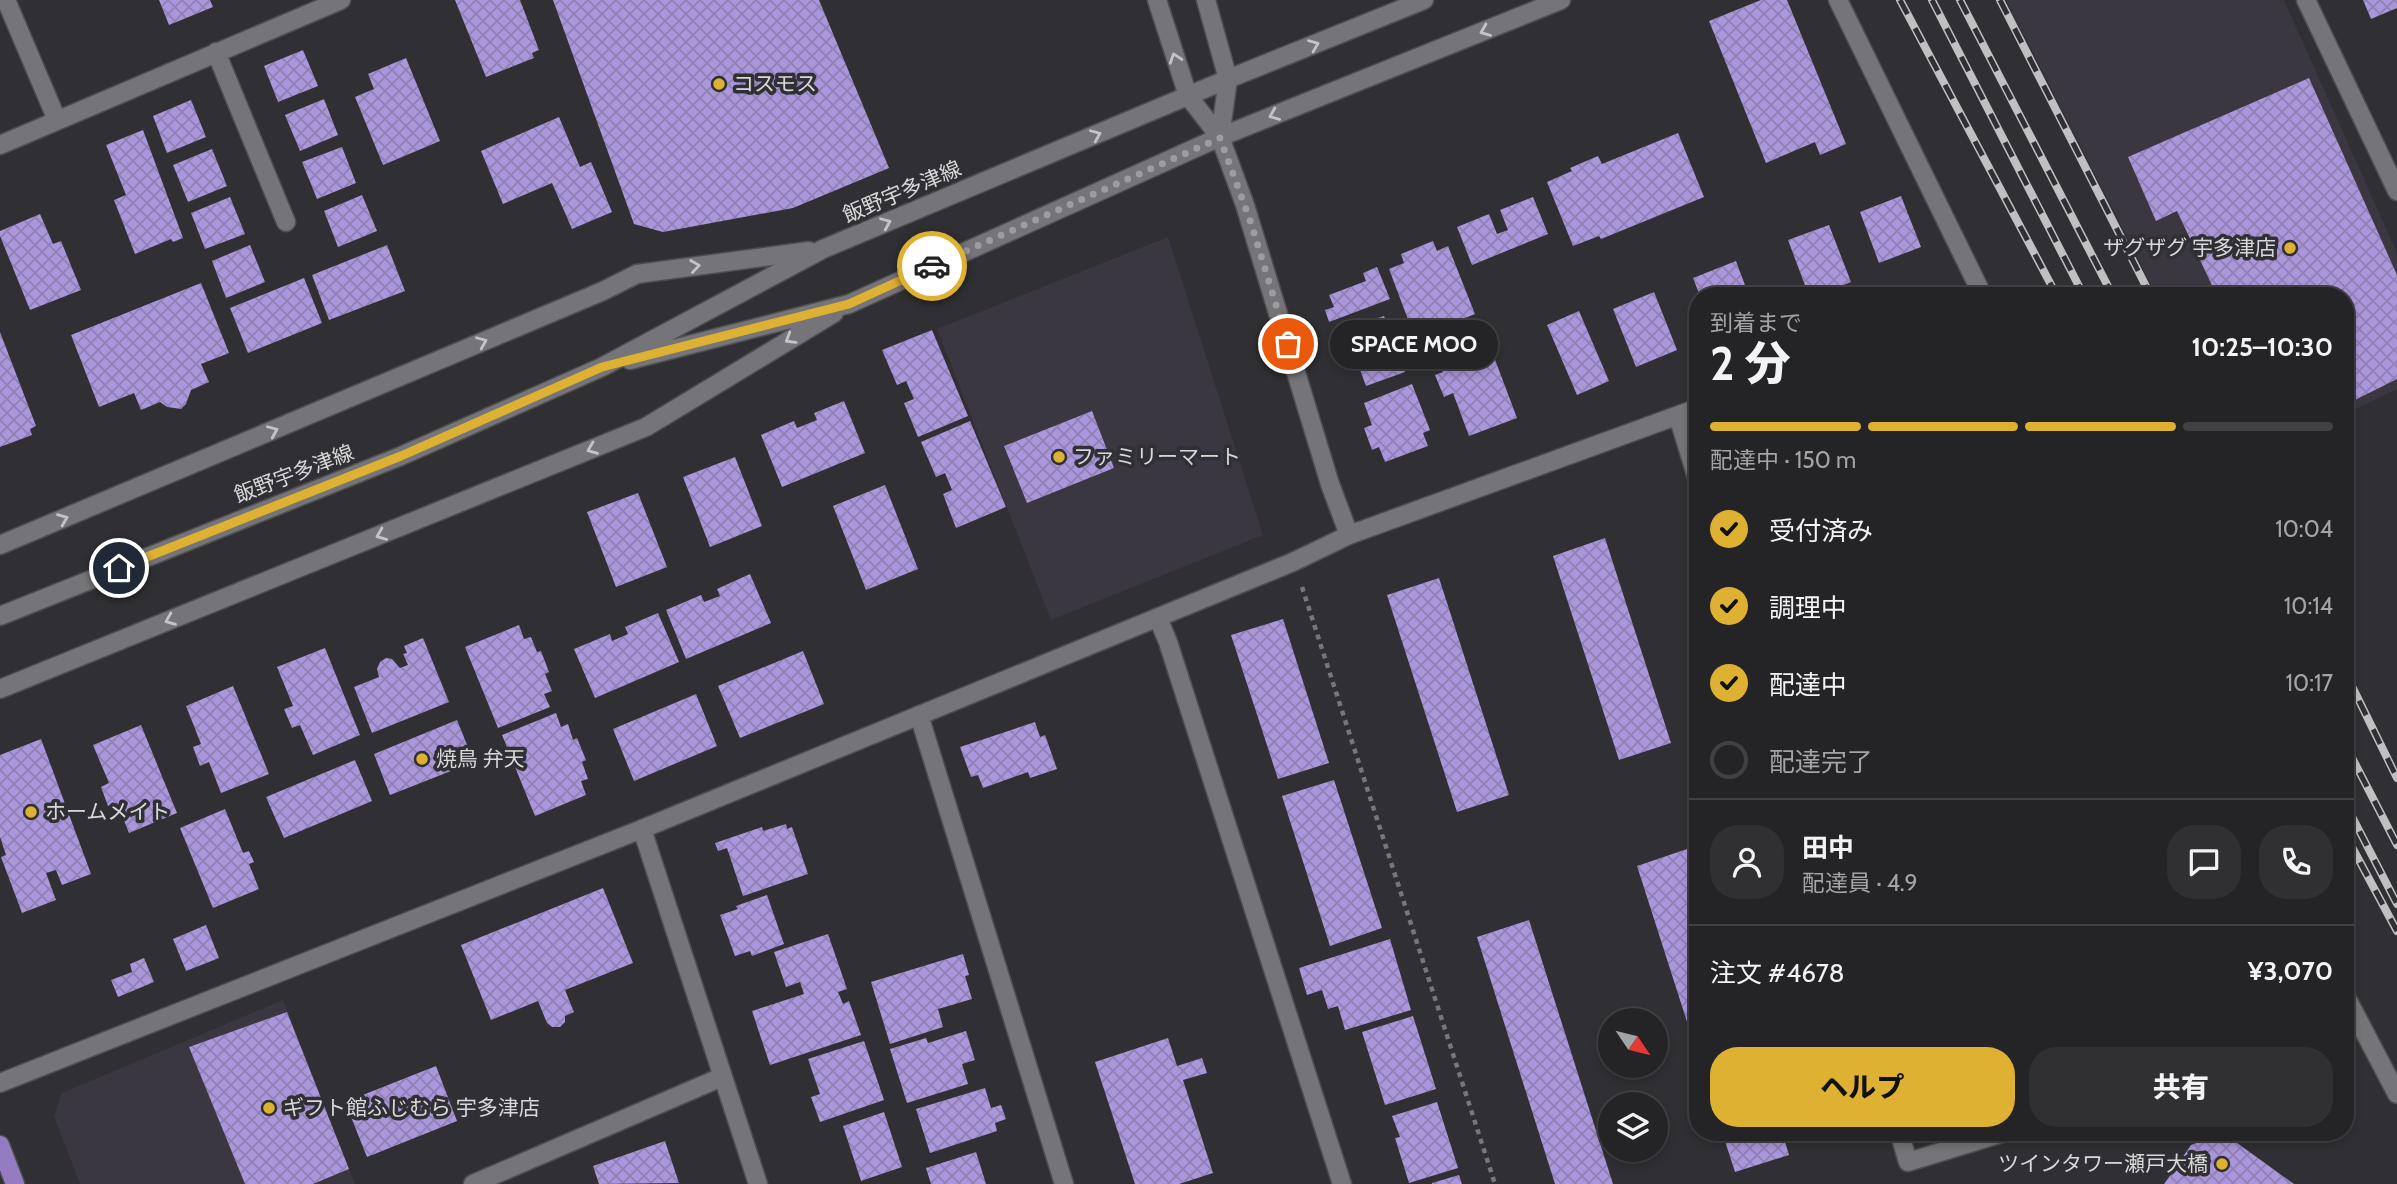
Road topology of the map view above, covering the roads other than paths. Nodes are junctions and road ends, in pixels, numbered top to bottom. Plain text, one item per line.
1 (6, 0) edge
2 (341, 0) edge
3 (1157, 0) edge
4 (1206, 0) edge
5 (1424, 0) edge
6 (1561, 0) edge
7 (1838, 0) edge
8 (2306, 0) edge
9 (216, 52) junction
10 (1228, 79) junction
11 (1188, 96) junction
12 (57, 120) junction
13 (1220, 138) junction
14 (0, 145) edge
15 (2397, 191) edge
16 (286, 222) dead end
17 (823, 249) junction
18 (1973, 287) edge
19 (849, 304) junction
20 (602, 367) junction
21 (1689, 412) edge
22 (1678, 416) junction
23 (1689, 452) edge
24 (1349, 535) junction
25 (0, 545) edge
26 (0, 616) edge
27 (1157, 618) junction
28 (0, 689) edge
29 (919, 715) junction
30 (642, 829) junction
31 (2354, 1030) edge
32 (722, 1077) junction
33 (0, 1083) edge
34 (2397, 1094) edge
35 (1902, 1141) edge
36 (1977, 1141) edge
37 (0, 1145) edge
38 (15, 1184) edge
39 (473, 1184) edge
40 (758, 1184) edge
41 (1063, 1184) edge
42 (1342, 1184) edge

1 - 12 street
2 - 9 street
11 -> 3 street
4 - 10 street
10 -> 5 street, 飯野宇多津線
6 -> 13 street, 飯野宇多津線
7 - 18 street
8 - 15 street
9 - 12 street
9 - 16 street
10 - 11 street, 飯野宇多津線
10 - 13 street
11 - 13 street
17 -> 11 street, 飯野宇多津線
12 - 14 street
13 - 19 street, 飯野宇多津線
13 - 24 street
17 - 20 street, 飯野宇多津線
25 -> 17 street
19 - 20 street, 飯野宇多津線
19 -> 28 street
20 - 26 street, 飯野宇多津線
21 - 22 street
22 - 23 street
22 - 24 street
24 - 27 street
27 - 29 street
27 - 42 street
29 - 30 street
29 - 41 street
30 - 32 street
30 - 33 street
31 - 34 street
32 - 39 street
32 - 40 street
35 - 36 street
37 - 38 main road

